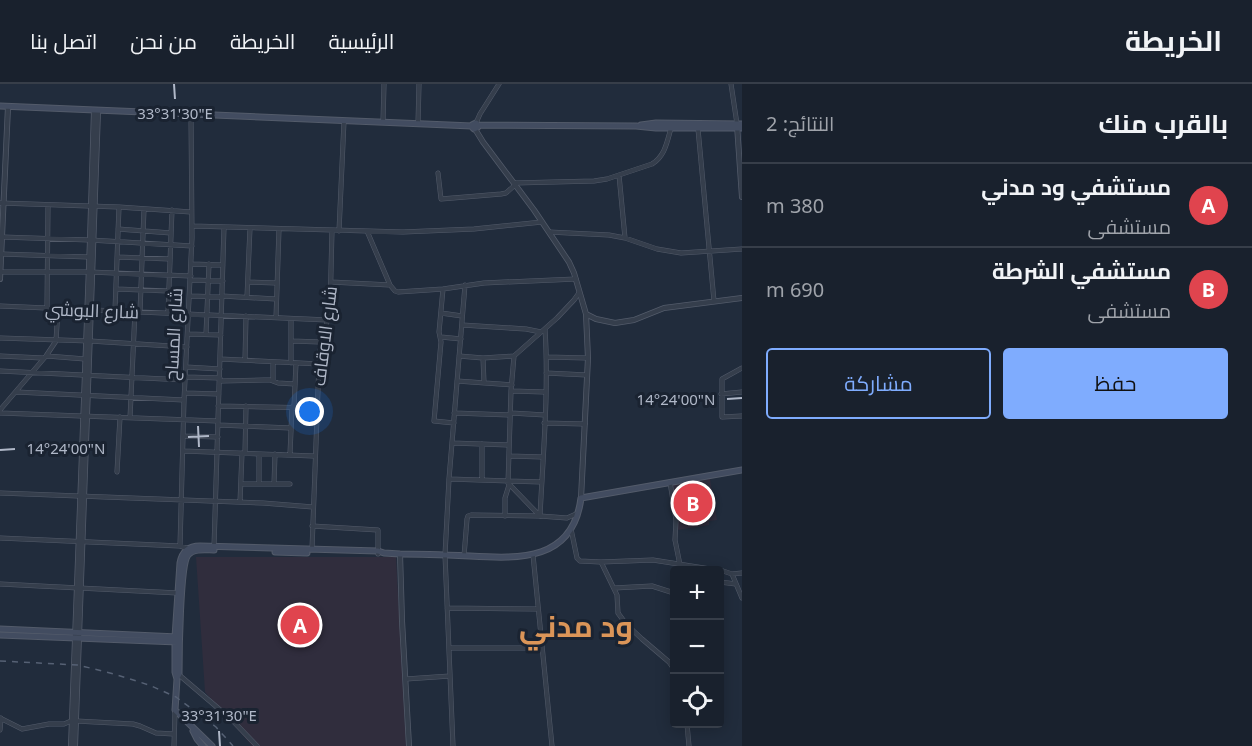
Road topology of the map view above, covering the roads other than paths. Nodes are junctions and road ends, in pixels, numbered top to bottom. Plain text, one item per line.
1 (384, 84) edge
2 (419, 84) edge
3 (499, 84) edge
4 (731, 84) edge
5 (0, 106) edge
6 (8, 107) junction
7 (96, 111) junction
8 (191, 114) junction
9 (344, 121) junction
10 (383, 122) junction
11 (418, 124) junction
12 (475, 126) junction
13 (636, 126) junction
14 (740, 126) edge
15 (671, 128) junction
16 (698, 129) junction
17 (3, 156) edge
18 (438, 173) dead end
19 (619, 175) junction
20 (515, 184) junction
21 (742, 194) edge
22 (2, 203) edge
23 (48, 205) junction
24 (93, 207) junction
25 (119, 207) junction
26 (144, 209) junction
27 (172, 210) junction
28 (191, 212) junction
29 (542, 222) junction
30 (192, 226) junction
31 (224, 227) junction
32 (250, 228) junction
33 (118, 229) junction
34 (279, 229) junction
35 (332, 230) junction
36 (142, 231) junction
37 (339, 231) junction
38 (367, 231) junction
39 (549, 232) junction
40 (171, 233) junction
41 (2, 237) junction
42 (47, 238) junction
43 (625, 238) junction
44 (92, 240) junction
45 (117, 241) junction
46 (142, 243) junction
47 (170, 245) junction
48 (192, 246) junction
49 (742, 249) edge
50 (710, 251) junction
51 (1, 254) edge
52 (47, 255) junction
53 (89, 257) junction
54 (117, 257) junction
55 (142, 258) junction
56 (170, 259) junction
57 (191, 264) junction
58 (208, 264) junction
59 (223, 265) junction
60 (0, 272) edge
61 (47, 272) junction
62 (91, 272) junction
63 (116, 273) junction
64 (141, 274) junction
65 (170, 275) junction
66 (191, 278) junction
67 (0, 279) edge
68 (576, 279) junction
69 (208, 281) junction
70 (223, 281) junction
71 (248, 282) junction
72 (331, 282) junction
73 (277, 283) junction
74 (390, 285) junction
75 (465, 285) junction
76 (443, 289) junction
77 (116, 290) junction
78 (141, 290) junction
79 (169, 291) junction
80 (579, 293) junction
81 (190, 296) junction
82 (222, 296) junction
83 (208, 297) junction
84 (247, 297) junction
85 (742, 298) edge
86 (276, 299) junction
87 (714, 302) junction
88 (0, 306) edge
89 (47, 308) junction
90 (58, 308) junction
91 (89, 309) junction
92 (115, 310) junction
93 (138, 312) junction
94 (168, 313) junction
95 (441, 313) junction
96 (189, 314) junction
97 (586, 314) junction
98 (207, 315) junction
99 (222, 315) junction
100 (246, 316) junction
101 (462, 316) junction
102 (276, 318) junction
103 (291, 319) junction
104 (328, 320) junction
105 (462, 325) junction
106 (544, 330) junction
107 (188, 334) junction
108 (207, 334) junction
109 (221, 334) junction
110 (441, 337) junction
111 (0, 338) edge
112 (460, 339) junction
113 (56, 341) junction
114 (88, 341) junction
115 (291, 341) junction
116 (321, 342) junction
117 (134, 344) junction
118 (187, 347) junction
119 (0, 356) edge
120 (459, 356) junction
121 (514, 356) junction
122 (45, 357) junction
123 (546, 357) junction
124 (483, 358) junction
125 (588, 358) junction
126 (85, 359) junction
127 (220, 359) junction
128 (245, 360) junction
129 (273, 362) junction
130 (293, 363) junction
131 (319, 364) junction
132 (186, 367) junction
133 (742, 368) edge
134 (220, 369) junction
135 (0, 370) edge
136 (32, 373) junction
137 (546, 373) junction
138 (87, 374) junction
139 (587, 375) junction
140 (133, 377) junction
141 (185, 378) junction
142 (220, 379) junction
143 (273, 381) junction
144 (457, 381) junction
145 (484, 383) junction
146 (295, 384) junction
147 (512, 385) junction
148 (512, 391) junction
149 (16, 392) junction
150 (545, 392) junction
151 (742, 392) edge
152 (185, 393) junction
153 (219, 394) junction
154 (721, 394) junction
155 (86, 395) junction
156 (131, 397) junction
157 (184, 399) junction
158 (218, 406) junction
159 (246, 406) junction
160 (293, 407) junction
161 (316, 408) junction
162 (0, 412) edge
163 (454, 413) junction
164 (511, 414) junction
165 (544, 415) junction
166 (85, 416) junction
167 (742, 416) edge
168 (120, 417) junction
169 (130, 418) junction
170 (184, 420) junction
171 (218, 423) junction
172 (454, 423) junction
173 (544, 423) junction
174 (585, 424) junction
175 (246, 427) junction
176 (291, 428) junction
177 (184, 436) junction
178 (218, 436) junction
179 (452, 443) junction
180 (482, 444) junction
181 (509, 445) junction
182 (183, 451) junction
183 (218, 451) junction
184 (243, 453) junction
185 (259, 454) junction
186 (275, 454) junction
187 (290, 454) junction
188 (314, 456) junction
189 (509, 456) junction
190 (543, 457) junction
191 (742, 470) edge
192 (117, 472) dead end
193 (449, 479) junction
194 (482, 479) junction
195 (542, 482) junction
196 (241, 483) junction
197 (509, 483) junction
198 (670, 483) junction
199 (259, 484) junction
200 (274, 484) junction
201 (290, 484) dead end
202 (0, 493) edge
203 (82, 497) junction
204 (581, 498) junction
205 (182, 501) junction
206 (216, 502) junction
207 (240, 502) junction
208 (313, 507) junction
209 (578, 513) junction
210 (505, 516) junction
211 (540, 516) junction
212 (312, 526) junction
213 (571, 529) junction
214 (0, 538) edge
215 (80, 542) junction
216 (180, 546) junction
217 (214, 548) junction
218 (312, 549) junction
219 (190, 550) junction
220 (285, 550) junction
221 (380, 552) junction
222 (400, 554) junction
223 (445, 555) junction
224 (533, 555) junction
225 (464, 556) junction
226 (601, 562) junction
227 (680, 565) junction
228 (742, 573) edge
229 (732, 574) junction
230 (724, 582) edge
231 (0, 584) edge
232 (736, 584) junction
233 (79, 587) junction
234 (614, 588) junction
235 (670, 591) edge
236 (178, 594) junction
237 (742, 598) edge
238 (447, 608) junction
239 (538, 609) junction
240 (0, 629) edge
241 (0, 635) edge
242 (77, 635) junction
243 (178, 639) junction
244 (449, 648) junction
245 (542, 648) junction
246 (670, 663) edge
247 (177, 675) junction
248 (450, 676) junction
249 (406, 679) junction
250 (175, 710) junction
251 (1, 718) edge
252 (74, 721) junction
253 (191, 727) junction
254 (687, 728) edge
255 (0, 730) edge
256 (174, 734) junction
257 (73, 746) edge
258 (174, 746) edge
259 (203, 746) edge
260 (212, 746) edge
261 (257, 746) edge
262 (410, 746) edge
263 (453, 746) edge
264 (552, 746) edge
265 (689, 746) edge

1 - 10 street
2 - 11 street
3 - 12 street
4 - 14 street
5 - 6 main road
6 - 7 main road
6 - 17 street
7 - 8 main road
7 - 24 street
8 - 9 main road
8 - 28 street, شارع المساح
9 - 10 main road
9 - 37 street
10 - 11 main road
11 - 12 main road
12 - 13 main road
12 - 20 street
13 - 14 main road
13 - 15 main road
14 - 16 main road
14 - 21 street
15 - 16 main road
15 - 19 street
16 - 50 street
17 - 22 street
18 - 20 street
19 - 20 street
19 - 43 street
20 - 29 street
22 - 23 street
22 - 41 street
23 - 24 street
23 - 42 street
24 - 25 street
24 - 44 street
25 - 26 street
25 - 33 street
26 - 27 street
26 - 36 street
27 - 28 street
27 - 40 street
28 - 30 street, شارع المساح
29 - 38 street
29 - 39 street
30 - 31 street
30 - 48 street, شارع المساح
31 - 32 street
31 - 59 street
32 - 34 street
32 - 71 street
33 - 36 street
33 - 45 street
34 - 35 street
34 - 73 street
35 - 37 street
35 - 72 street, شارع الاوقاف
36 - 40 street
36 - 46 street
37 - 38 street
38 - 74 street
39 - 43 street
39 - 68 street
40 - 47 street
41 - 42 street
41 - 51 street
42 - 44 street
42 - 52 street
43 - 50 street
44 - 45 street
44 - 53 street
44 - 62 street
45 - 46 street
45 - 54 street
46 - 47 street
46 - 55 street
47 - 48 street
47 - 56 street
48 - 57 street, شارع المساح
49 - 50 street
50 - 87 street
51 - 52 street
51 - 60 street
52 - 53 street
52 - 61 street
53 - 62 street
54 - 55 street
54 - 63 street
55 - 56 street
55 - 64 street
56 - 65 street
57 - 58 street
57 - 66 street, شارع المساح
58 - 59 street
58 - 69 street
59 - 70 street
60 - 61 street
60 - 67 street
61 - 62 street
61 - 89 street
62 - 63 street
62 - 91 street
63 - 64 street
63 - 77 street
64 - 65 street
64 - 78 street
65 - 66 street
65 - 79 street
66 - 69 street
66 - 81 street, شارع المساح
68 - 75 street
68 - 80 street
69 - 70 street
69 - 83 street
70 - 82 street
71 - 73 street
71 - 84 street
72 - 74 street
72 - 104 street, شارع الاوقاف
73 - 86 street
74 - 76 street
75 - 76 street
75 - 101 street
76 - 95 street
77 - 78 street
77 - 92 street
78 - 79 street
78 - 93 street
79 - 94 street
80 - 97 street
80 - 106 street
81 - 83 street
81 - 96 street, شارع المساح
82 - 83 street
82 - 84 street
82 - 99 street
83 - 98 street
84 - 86 street
85 - 87 street
86 - 102 street
87 - 97 street
88 - 89 street, شارع البوشي
89 - 90 street, شارع البوشي
90 - 91 street, شارع البوشي
90 - 113 street
91 - 92 street, شارع البوشي
91 - 114 street
92 - 93 street, شارع البوشي
93 - 94 street, شارع البوشي
93 - 117 street
94 - 96 street, شارع البوشي
95 - 101 street
95 - 110 street
96 - 98 street, شارع البوشي
96 - 107 street, شارع المساح
97 - 125 street
98 - 99 street, شارع البوشي
98 - 108 street
99 - 100 street, شارع البوشي
99 - 109 street
100 - 102 street, شارع البوشي
100 - 128 street
101 - 105 street
102 - 103 street, شارع البوشي
103 - 104 street, شارع البوشي
103 - 115 street
104 - 116 street, شارع الاوقاف
105 - 106 street
105 - 112 street
106 - 121 street
106 - 123 street
107 - 108 street
107 - 118 street, شارع المساح
108 - 109 street
109 - 127 street
110 - 112 street
110 - 172 street
111 - 113 street
112 - 120 street
113 - 114 street
113 - 122 street
114 - 117 street
114 - 126 street
114 - 138 street
115 - 116 street
115 - 130 street
116 - 131 street, شارع الاوقاف
117 - 118 street
117 - 140 street
118 - 132 street, شارع المساح
119 - 122 street
120 - 124 street
120 - 144 street
121 - 124 street
121 - 147 street
122 - 126 street
122 - 136 street
123 - 125 street
123 - 137 street
124 - 145 street
125 - 139 street
126 - 138 street
127 - 128 street
127 - 134 street
128 - 129 street
129 - 130 street
129 - 143 street
130 - 131 street
130 - 146 street
131 - 161 street, شارع الاوقاف
132 - 134 street
132 - 141 street, شارع المساح
133 - 154 street
134 - 142 street
135 - 136 street
136 - 138 street
136 - 149 street
137 - 139 street
137 - 150 street
138 - 140 street
138 - 155 street
139 - 174 street
140 - 141 street
140 - 156 street
141 - 142 street
141 - 152 street, شارع المساح
142 - 143 street
142 - 153 street
143 - 146 street
144 - 145 street
144 - 163 street
145 - 147 street
146 - 160 street
147 - 148 street
148 - 150 street
148 - 164 street
149 - 155 street
149 - 162 street
150 - 165 street
151 - 154 street
152 - 153 street
152 - 157 street, شارع المساح
153 - 158 street
154 - 167 street
155 - 156 street
155 - 166 street
156 - 157 street
156 - 169 street
157 - 170 street, شارع المساح
158 - 159 street
158 - 171 street
159 - 160 street
159 - 175 street
160 - 161 street
160 - 176 street
161 - 188 street, شارع الاوقاف
162 - 166 street
163 - 164 street
163 - 172 street
164 - 165 street
164 - 181 street
165 - 173 street
166 - 168 street
166 - 203 street
168 - 169 street
168 - 192 street
169 - 170 street
170 - 171 street
170 - 177 street, شارع المساح
171 - 175 street
171 - 178 street
172 - 179 street
173 - 174 street
173 - 190 street
174 - 204 street
175 - 176 street
175 - 184 street
176 - 187 street
177 - 178 street
177 - 182 street, شارع المساح
178 - 183 street
179 - 180 street
179 - 193 street
180 - 181 street
180 - 194 street
181 - 189 street
182 - 183 street
182 - 205 street, شارع المساح
183 - 184 street
183 - 206 street
184 - 185 street
184 - 196 street
185 - 186 street
185 - 199 street
186 - 187 street
186 - 200 street
187 - 188 street
188 - 208 street, شارع الاوقاف
189 - 190 street
189 - 197 street
190 - 195 street
191 - 198 main road
193 - 194 street
193 - 223 street
194 - 197 street
195 - 197 street
195 - 211 street
196 - 199 street
196 - 207 street
197 - 210 street
197 - 211 street
198 - 204 main road
198 - 227 street
199 - 200 street
200 - 201 street
202 - 203 street
203 - 205 street
203 - 215 street
204 - 209 main road
205 - 206 street
205 - 216 street, شارع المساح
206 - 207 street
206 - 217 street
207 - 208 street
208 - 212 street, شارع الاوقاف
209 - 211 street
209 - 213 main road
210 - 211 street
210 - 225 street
212 - 218 street, شارع الاوقاف
212 - 221 street
213 - 224 main road
213 - 226 street
214 - 215 street
215 - 216 street
215 - 233 street
216 - 219 street
217 - 219 main road
217 - 220 main road
218 - 220 main road
218 - 221 main road
219 - 236 main road
219 - 243 main road
220 - 221 main road
221 - 222 main road
222 - 223 main road
222 - 249 street
223 - 225 main road
223 - 238 street
224 - 225 main road
224 - 239 street
226 - 227 street
226 - 234 street
227 - 229 street
228 - 229 street
229 - 232 street
230 - 232 street
231 - 233 street
232 - 237 street
233 - 236 street
233 - 242 street
234 - 235 street
234 - 246 street
236 - 243 main road
238 - 239 street
238 - 244 street
239 - 245 street
240 - 242 main road
241 - 242 main road
242 - 243 main road
242 - 252 street
243 - 247 main road
244 - 245 street
244 - 248 street
245 - 264 street
247 - 250 main road
247 - 261 street
248 - 249 street
248 - 263 street
249 - 262 street
250 - 253 main road
250 - 256 street
251 - 252 street
251 - 255 street
252 - 256 street
252 - 257 street
253 - 259 main road
253 - 260 main road
254 - 265 street
256 - 258 street

